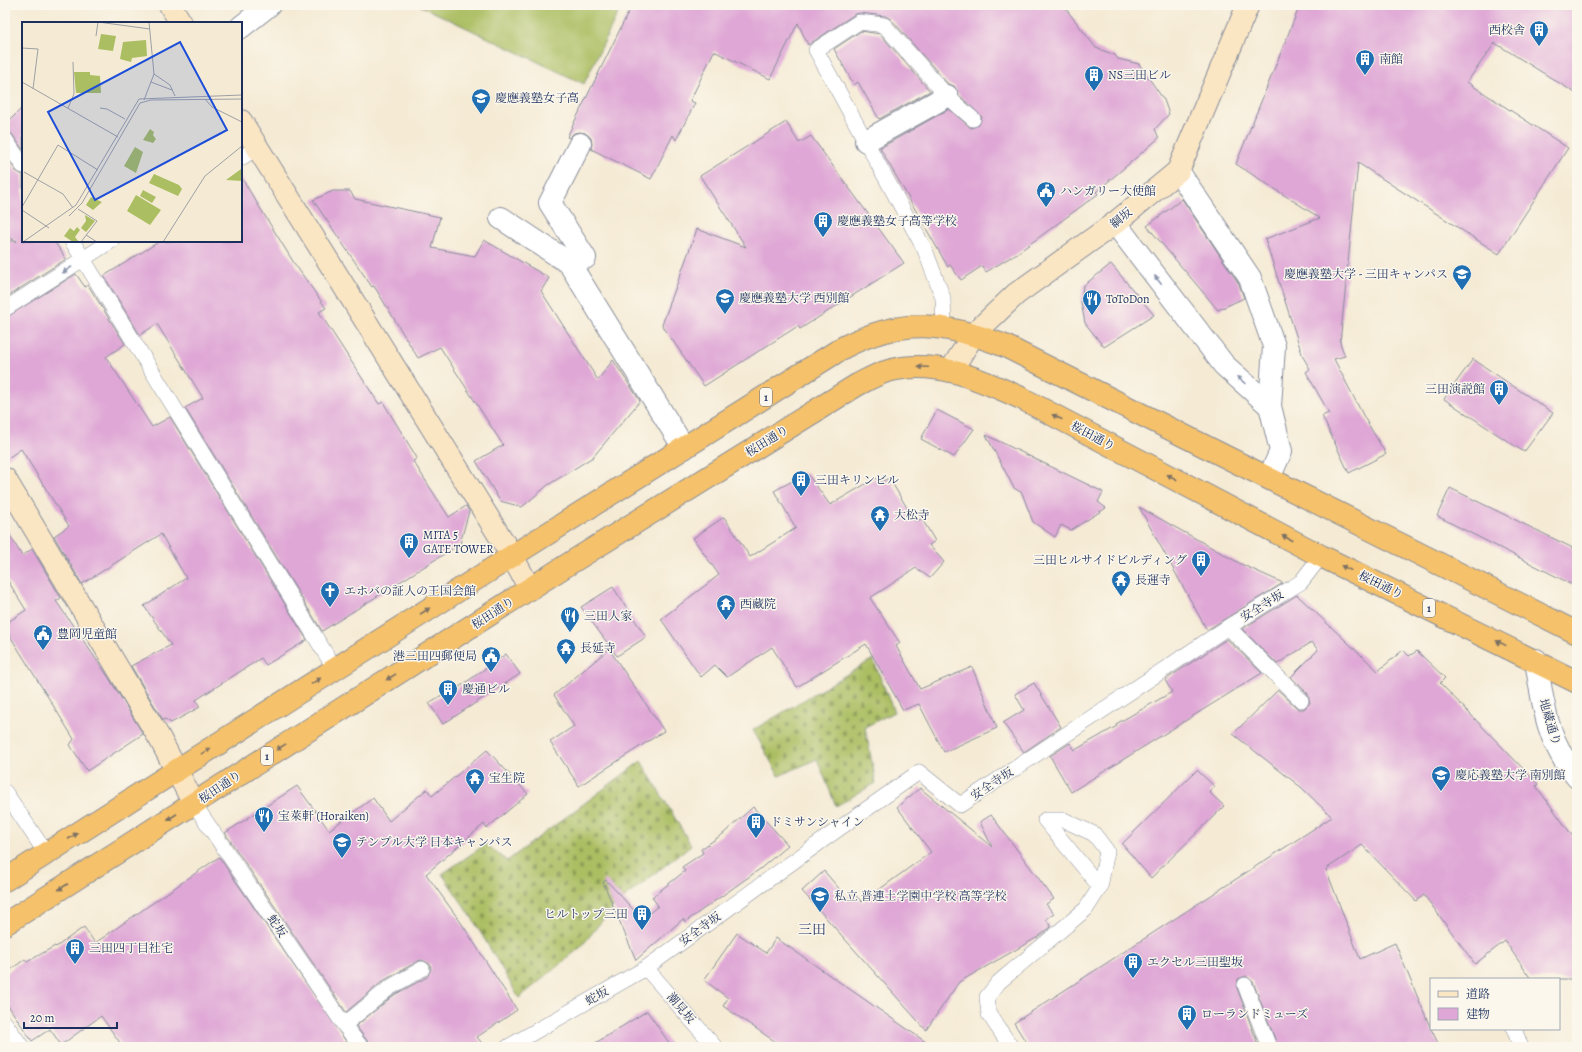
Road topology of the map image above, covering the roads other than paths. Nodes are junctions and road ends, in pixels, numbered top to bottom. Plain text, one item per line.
1 (170, 5) edge
2 (269, 5) edge
3 (1248, 5) edge
4 (180, 22) edge
5 (242, 26) edge
6 (947, 96) junction
7 (973, 119) dead end
8 (242, 125) edge
9 (5, 139) edge
10 (866, 141) junction
11 (580, 144) dead end
12 (249, 152) edge
13 (22, 164) edge
14 (1178, 171) junction
15 (501, 218) dead end
16 (1115, 223) junction
17 (73, 242) edge
18 (110, 242) edge
19 (585, 258) dead end
20 (84, 259) junction
21 (5, 309) edge
22 (944, 327) junction
23 (974, 334) junction
24 (951, 370) junction
25 (1270, 406) junction
26 (684, 448) junction
27 (1268, 478) junction
28 (5, 479) edge
29 (512, 556) junction
30 (1321, 556) junction
31 (530, 589) junction
32 (1228, 627) junction
33 (1577, 633) edge
34 (1536, 660) junction
35 (335, 669) junction
36 (1577, 682) edge
37 (1301, 700) dead end
38 (177, 769) junction
39 (1577, 777) edge
40 (5, 792) edge
41 (194, 804) junction
42 (46, 853) junction
43 (5, 880) edge
44 (1100, 887) junction
45 (5, 924) edge
46 (422, 968) dead end
47 (646, 968) junction
48 (1245, 985) dead end
49 (5, 1023) edge
50 (344, 1024) junction
51 (1514, 1030) edge
52 (22, 1047) edge
53 (361, 1047) edge
54 (508, 1047) edge
55 (715, 1047) edge
56 (1012, 1047) edge
57 (1269, 1047) edge
58 (1521, 1047) edge

1 - 4 street
2 - 5 street
3 - 14 street, 綱坂
6 - 7 lane
6 - 10 street
6 - 10 lane
8 - 12 street
9 - 13 lane
10 - 22 lane
11 - 19 street
12 - 29 street
14 - 16 street, 綱坂
14 - 25 street
15 - 26 street
16 - 23 street, 綱坂
25 -> 16 street
17 - 20 lane
18 - 20 lane
20 -> 21 lane
20 - 35 lane
22 - 23 highway, 1
22 - 26 highway, 1
23 - 24 street, 綱坂
23 - 27 highway, 1
30 -> 24 highway, 桜田通り / 1
24 -> 31 highway, 桜田通り / 1
25 - 27 street
26 - 29 highway, 1
27 - 33 highway, 1
28 - 38 street
29 - 31 street
35 -> 29 highway, 1
30 - 32 lane, 安全寺坂
34 -> 30 highway, 桜田通り / 1
31 -> 41 highway, 桜田通り / 1
32 - 37 lane
32 - 47 lane, 安全寺坂
34 - 36 highway, 桜田通り / 1
34 - 39 street, 地蔵通り
38 -> 35 highway, 1
38 - 41 street
42 -> 38 highway, 1
40 - 42 lane
41 -> 45 highway, 桜田通り / 1
41 - 50 lane, 蛇坂
42 - 43 highway, 1
44 - 44 lane
44 - 56 lane
46 - 50 lane
47 - 54 lane, 蛇坂
47 - 55 lane, 潮見坂
48 - 57 lane
49 - 52 lane
50 - 53 lane, 蛇坂
51 - 58 lane

